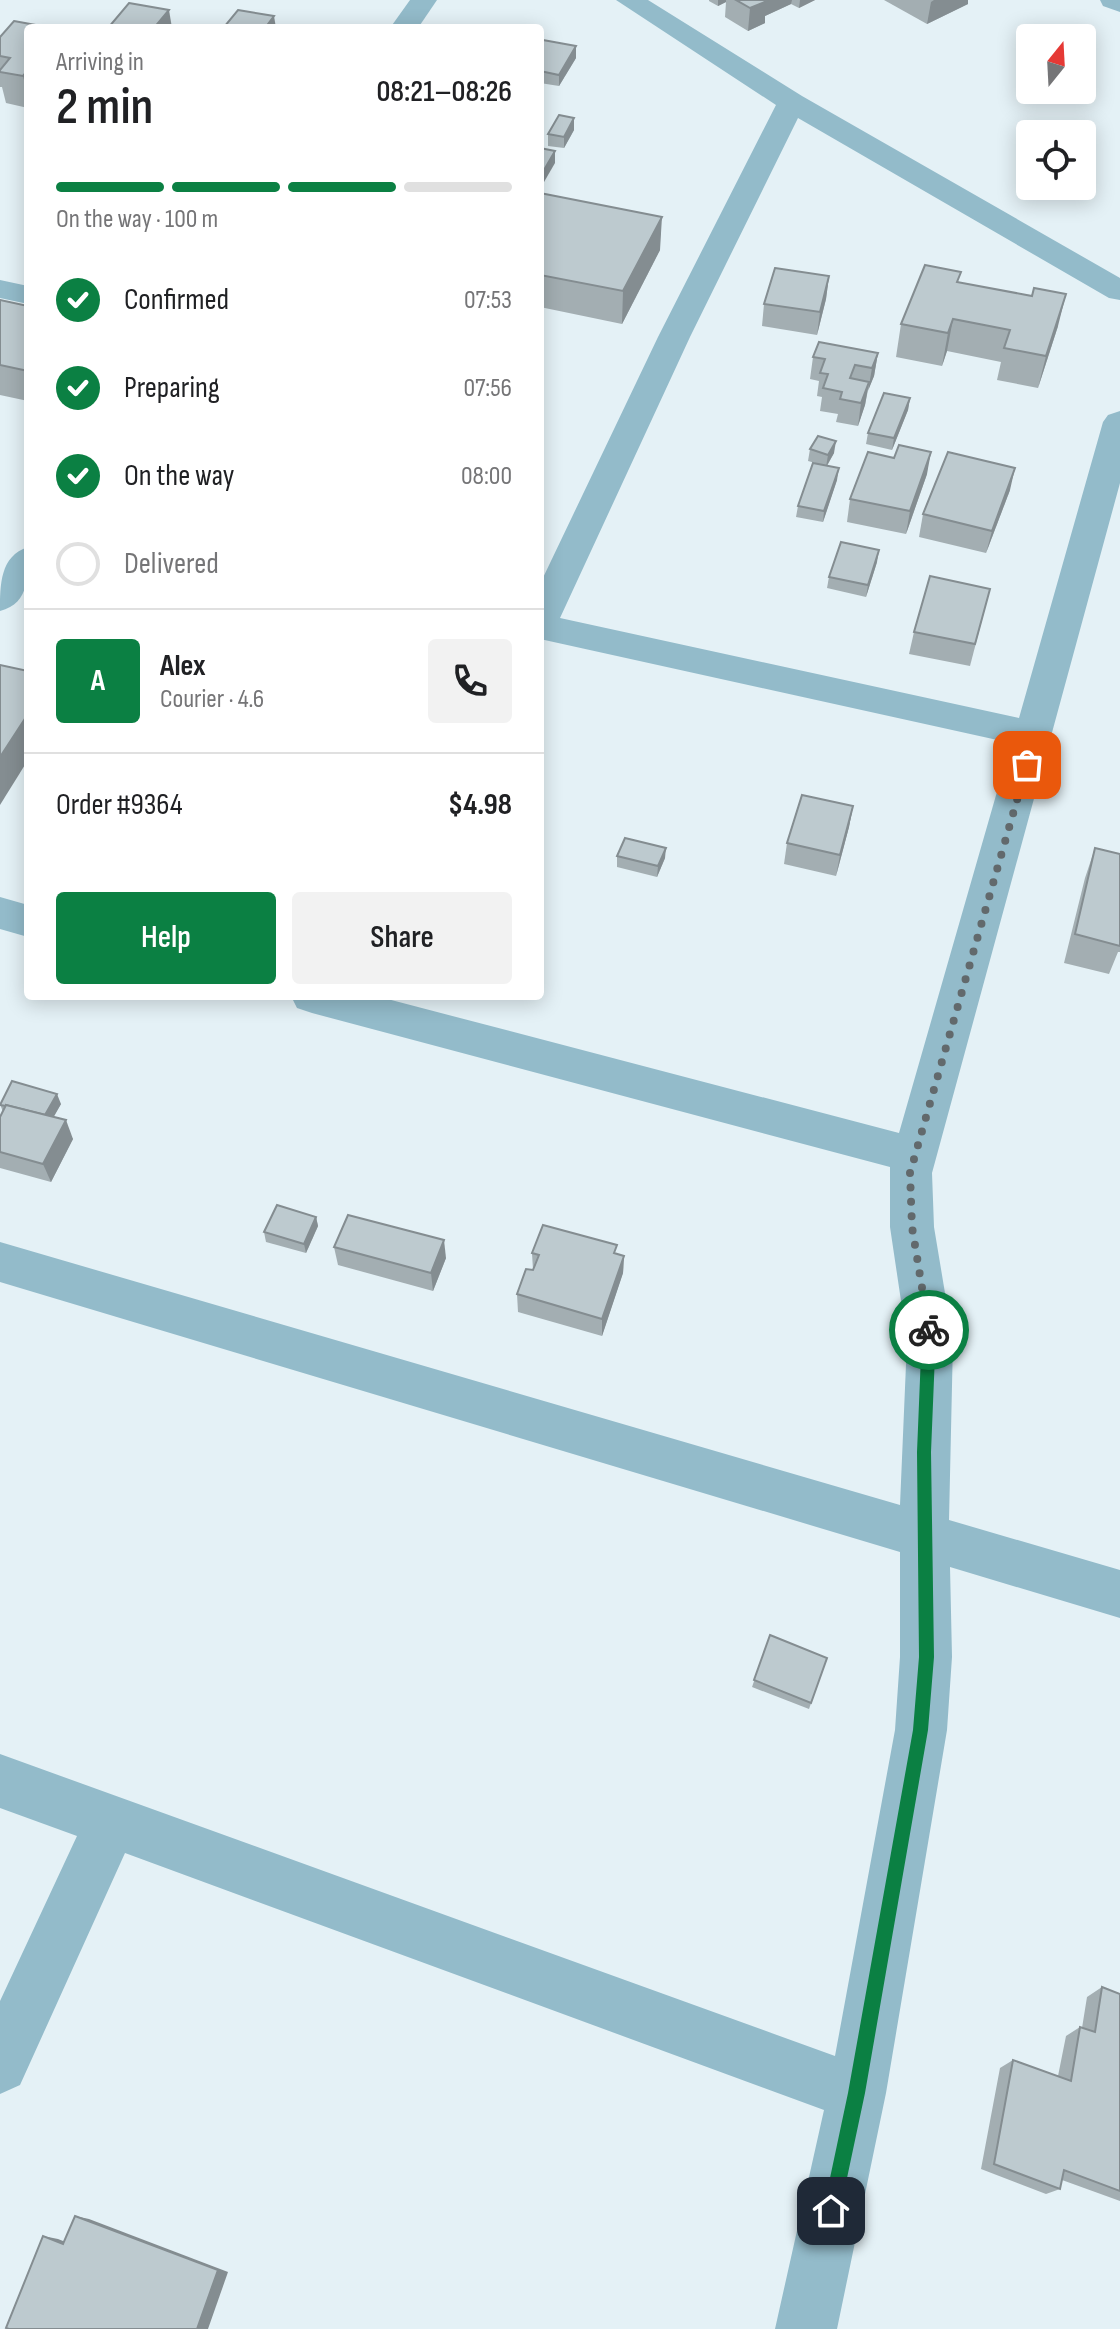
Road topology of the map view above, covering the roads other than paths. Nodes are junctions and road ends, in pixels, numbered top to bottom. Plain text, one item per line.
1 (424, 0) edge
2 (629, 0) edge
3 (1113, 0) edge
4 (1120, 4) edge
5 (407, 24) edge
6 (792, 102) junction
7 (0, 289) edge
8 (1120, 291) edge
9 (24, 294) edge
10 (1120, 422) edge
11 (24, 565) edge
12 (0, 599) edge
13 (544, 615) edge
14 (544, 625) edge
15 (1035, 735) junction
16 (0, 913) edge
17 (24, 920) edge
18 (327, 1000) edge
19 (913, 1155) junction
20 (0, 1262) edge
21 (925, 1538) junction
22 (1120, 1594) edge
23 (0, 1781) edge
24 (112, 1820) junction
25 (0, 2065) edge
26 (857, 2093) junction
27 (806, 2329) edge

1 - 5 street
2 - 6 street
3 - 4 street
6 - 8 street
6 - 13 street
7 - 9 street
10 - 15 street
11 - 12 street
14 - 15 street
15 - 19 street
16 - 17 street
18 - 19 street
19 - 21 street
20 - 21 street
21 - 22 street
21 - 26 street
23 - 24 street
24 - 25 street
24 - 26 street
26 - 27 street

